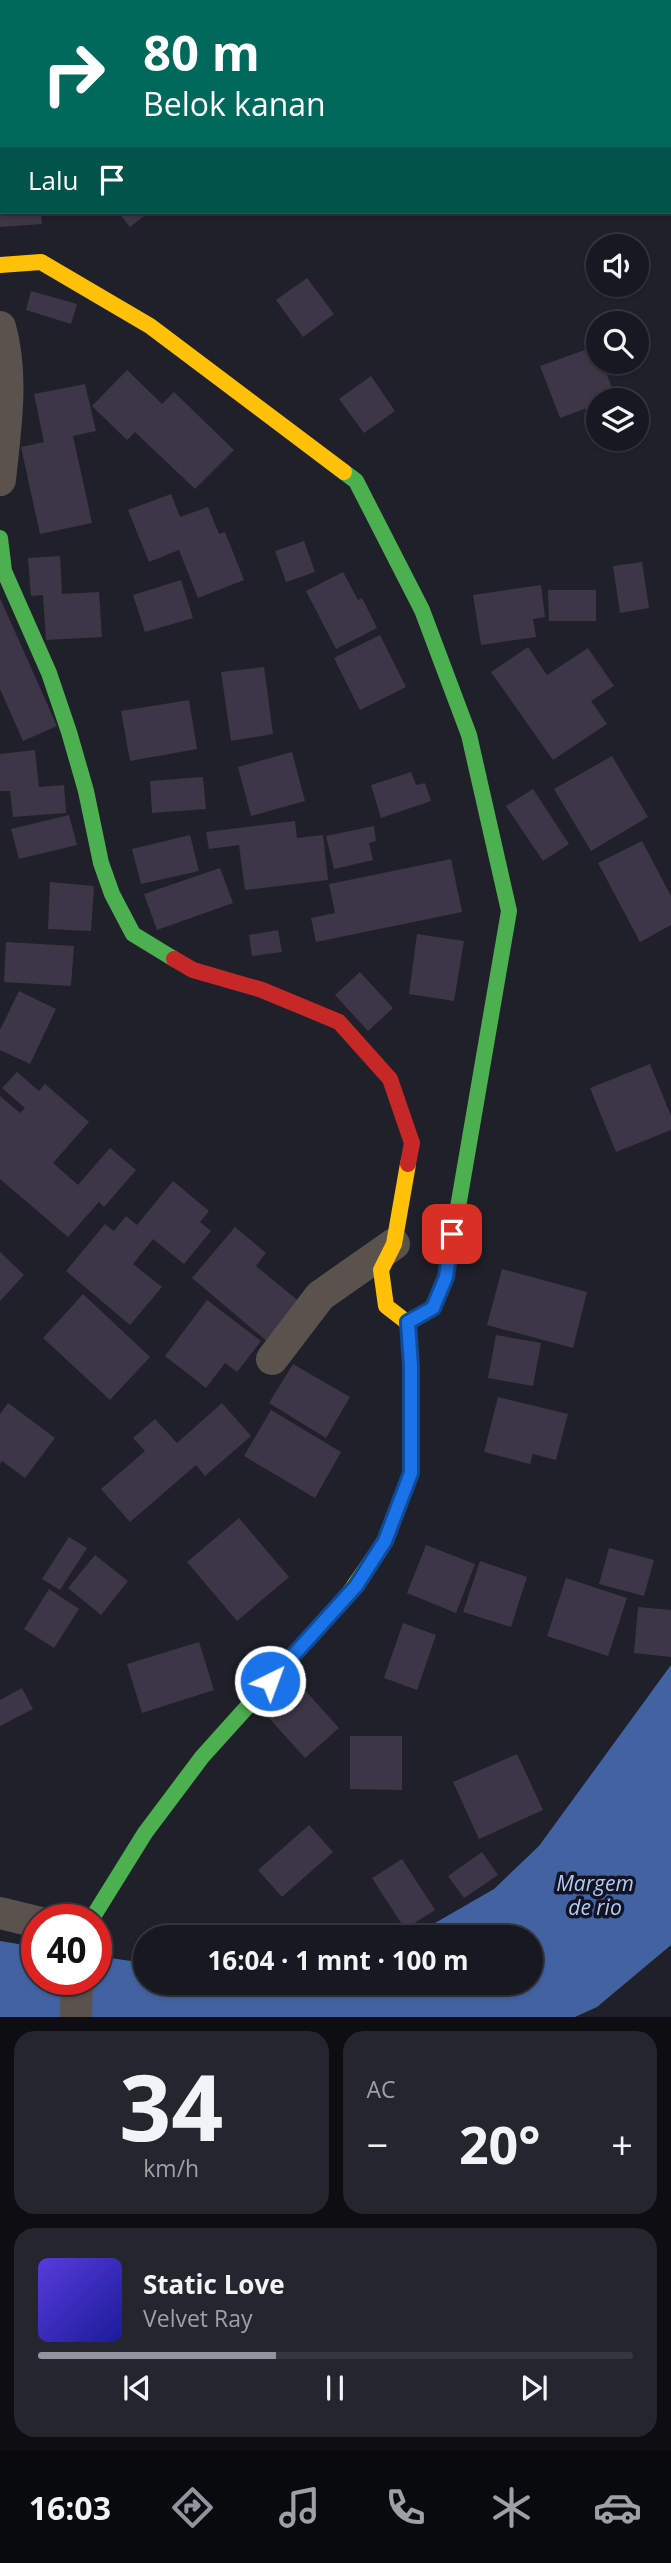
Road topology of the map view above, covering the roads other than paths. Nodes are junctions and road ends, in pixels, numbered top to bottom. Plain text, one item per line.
1 (0, 265) edge
2 (0, 327) edge
3 (0, 480) edge
4 (0, 538) edge
5 (394, 1244) junction
6 (408, 1322) junction
7 (272, 1359) dead end
8 (101, 1904) edge
9 (0, 1913) edge
10 (21, 1918) edge
11 (77, 1995) edge
12 (76, 2017) edge

1 - 6 street
2 - 3 street
4 - 5 street
5 - 6 street
5 - 7 street
6 - 8 street
9 - 10 street
11 - 12 street

